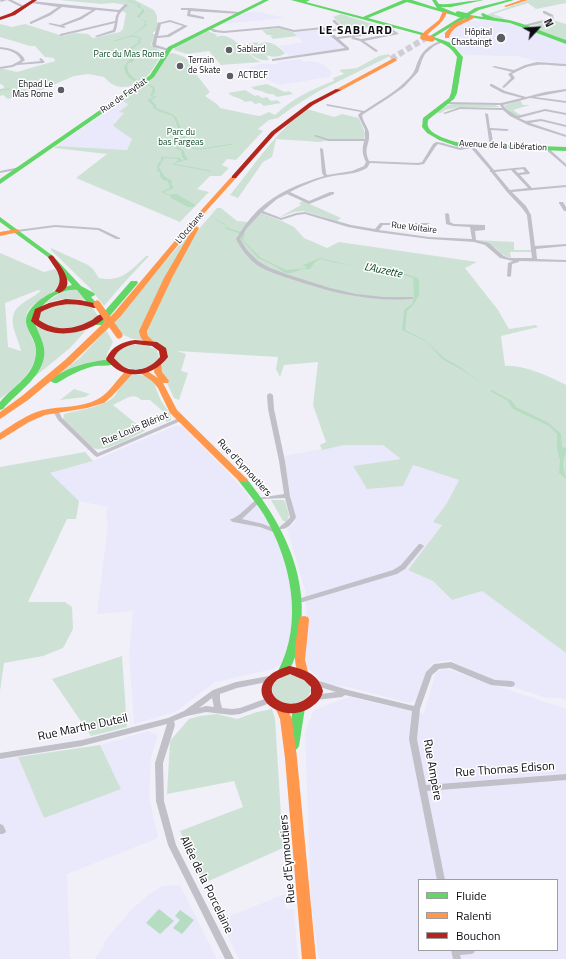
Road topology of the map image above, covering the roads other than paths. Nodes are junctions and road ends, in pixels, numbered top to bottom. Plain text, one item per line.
1 (9, 0) edge
2 (267, 0) edge
3 (407, 0) edge
4 (502, 0) edge
5 (512, 0) edge
6 (526, 0) edge
7 (301, 1) edge
8 (478, 1) edge
9 (31, 2) edge
10 (434, 4) edge
11 (126, 5) dead end
12 (61, 6) junction
13 (182, 9) dead end
14 (190, 9) junction
15 (95, 10) junction
16 (120, 10) junction
17 (446, 12) junction
18 (544, 12) dead end
19 (240, 13) junction
20 (483, 14) junction
21 (465, 16) junction
22 (1, 18) edge
23 (203, 18) dead end
24 (365, 19) junction
25 (494, 19) junction
26 (334, 21) dead end
27 (116, 22) junction
28 (31, 23) dead end
29 (50, 24) dead end
30 (60, 26) junction
31 (524, 26) junction
32 (209, 28) junction
33 (392, 28) junction
34 (73, 31) junction
35 (328, 32) junction
36 (61, 35) dead end
37 (97, 36) dead end
38 (156, 37) junction
39 (350, 37) junction
40 (336, 38) junction
41 (435, 38) junction
42 (361, 40) junction
43 (566, 42) edge
44 (0, 48) edge
45 (168, 50) junction
46 (376, 51) dead end
47 (41, 59) dead end
48 (273, 60) dead end
49 (17, 64) junction
50 (566, 65) edge
51 (494, 67) dead end
52 (0, 68) edge
53 (514, 71) junction
54 (491, 85) dead end
55 (504, 87) dead end
56 (566, 90) edge
57 (527, 97) junction
58 (452, 101) junction
59 (566, 102) edge
60 (501, 104) junction
61 (328, 105) dead end
62 (503, 109) junction
63 (365, 112) junction
64 (445, 112) dead end
65 (486, 114) dead end
66 (566, 116) edge
67 (518, 117) junction
68 (527, 122) junction
69 (558, 124) junction
70 (566, 126) edge
71 (489, 129) junction
72 (507, 130) dead end
73 (431, 134) junction
74 (316, 136) dead end
75 (566, 136) edge
76 (366, 140) junction
77 (437, 143) junction
78 (472, 146) junction
79 (492, 146) junction
80 (546, 148) junction
81 (321, 149) dead end
82 (566, 149) edge
83 (368, 162) junction
84 (566, 166) edge
85 (512, 169) junction
86 (491, 171) junction
87 (517, 174) junction
88 (2, 176) edge
89 (326, 176) junction
90 (566, 186) edge
91 (531, 189) junction
92 (508, 191) junction
93 (287, 192) junction
94 (332, 193) dead end
95 (561, 203) dead end
96 (207, 208) junction
97 (566, 210) edge
98 (259, 211) junction
99 (447, 214) dead end
100 (0, 219) edge
101 (388, 224) dead end
102 (428, 224) dead end
103 (18, 231) junction
104 (376, 231) junction
105 (0, 234) edge
106 (411, 236) junction
107 (118, 238) dead end
108 (474, 241) junction
109 (566, 245) edge
110 (534, 248) junction
111 (51, 256) junction
112 (527, 260) junction
113 (535, 260) junction
114 (566, 261) edge
115 (509, 276) dead end
116 (80, 288) junction
117 (59, 291) junction
118 (91, 295) junction
119 (412, 298) dead end
120 (96, 305) junction
121 (111, 309) junction
122 (117, 335) junction
123 (135, 342) junction
124 (150, 342) junction
125 (119, 346) junction
126 (115, 365) junction
127 (158, 366) junction
128 (141, 371) junction
129 (131, 372) junction
130 (115, 390) junction
131 (270, 395) dead end
132 (0, 407) edge
133 (10, 409) junction
134 (56, 411) junction
135 (0, 416) edge
136 (181, 420) junction
137 (0, 437) edge
138 (287, 496) junction
139 (262, 499) junction
140 (281, 530) junction
141 (421, 546) dead end
142 (303, 600) junction
143 (283, 671) junction
144 (303, 672) junction
145 (270, 678) junction
146 (316, 683) junction
147 (511, 684) dead end
148 (216, 692) junction
149 (348, 693) junction
150 (316, 697) junction
151 (270, 700) junction
152 (281, 707) junction
153 (299, 708) junction
154 (416, 709) junction
155 (219, 710) junction
156 (186, 713) junction
157 (170, 720) junction
158 (0, 756) edge
159 (291, 758) junction
160 (566, 777) edge
161 (423, 788) junction
162 (441, 879) edge
163 (466, 951) edge
164 (455, 953) edge
165 (230, 959) edge
166 (309, 959) edge

1 - 9 street
2 - 19 main road
3 - 10 main road
3 - 24 main road
4 - 41 main road
5 - 41 main road
6 - 20 main road
7 - 24 main road
8 - 10 main road
8 - 17 main road
9 - 12 street
9 - 22 main road
10 - 17 main road
11 - 16 street
12 - 15 street
12 - 28 street
13 - 14 street
14 - 19 street
14 - 23 street
15 - 16 street
15 - 30 street
16 - 27 street
17 - 21 main road
17 - 41 main road
18 - 31 street
19 - 32 main road
20 - 21 main road
20 - 25 main road
21 - 25 main road
21 - 41 main road
24 - 33 main road
25 - 31 main road
26 - 35 street
27 - 34 street
27 - 37 street
29 - 30 street
30 - 34 street
31 - 43 main road
32 - 35 street
32 - 45 main road
33 - 39 street
33 - 41 main road
33 - 42 street
34 - 36 street
35 - 40 street
38 - 38 street
38 - 45 street
39 - 40 street
39 - 42 street
40 - 48 street
41 - 58 main road
41 - 63 street
42 - 46 street
44 - 49 street
45 - 88 main road, Rue de Feytiat
47 - 49 street
49 - 52 street
50 - 53 street
51 - 53 street
53 - 55 street
54 - 57 street
56 - 57 street
57 - 59 street
57 - 60 street
58 - 60 street
58 - 73 main road
60 - 62 street
61 - 63 street
62 - 64 street
62 - 67 street
63 - 76 street
65 - 71 street
66 - 67 street
66 - 69 street
67 - 68 street
68 - 69 street
68 - 75 street
69 - 70 street
71 - 72 street
71 - 79 street
73 - 77 street
73 - 78 main road, Avenue de la Libération
74 - 76 street
76 - 83 street
77 - 78 street
77 - 83 street
78 - 79 main road, Avenue de la Libération
78 - 86 street
79 - 80 main road, Avenue de la Libération
80 - 82 main road, Avenue de la Libération
80 - 84 street
81 - 89 street
83 - 89 street
85 - 86 street
85 - 87 street
85 - 87 street
86 - 92 street
87 - 91 street
89 - 93 street
90 - 91 street
91 - 92 street
92 - 110 street
93 - 94 street
93 - 98 street
95 - 97 street
96 - 121 main road, L'Occitane
96 - 124 main road
96 - 133 main road, L'Occitane
98 - 104 street, Rue Voltaire
98 - 119 street
99 - 108 street
100 - 103 main road
101 - 104 street
102 - 106 street
103 - 105 main road
103 - 107 street
103 - 111 main road
104 - 106 street, Rue Voltaire
106 - 108 street, Rue Voltaire
108 - 112 street, Rue Voltaire
109 - 110 street
110 - 113 street
111 - 116 main road
111 - 117 main road
111 - 118 main road
112 - 113 street, Rue Voltaire
112 - 115 street
113 - 114 street, Rue Voltaire
116 - 117 main road
116 - 118 main road
116 - 120 main road
117 - 132 main road
118 - 120 main road
120 - 121 main road
120 - 122 main road, bridge
121 - 132 main road, L'Occitane
122 - 123 main road
122 - 125 main road
123 - 124 main road
123 - 125 main road
124 - 127 main road
125 - 126 main road
126 - 129 main road
126 - 130 main road
126 - 133 main road
127 - 128 main road
127 - 139 main road
128 - 129 main road
128 - 136 main road, Rue d'Eymoutiers
129 - 130 main road
130 - 134 main road
131 - 138 street
133 - 135 main road, L'Occitane
134 - 136 street, Rue Louis Blériot
134 - 137 main road
136 - 139 main road, Rue d'Eymoutiers
138 - 139 street
138 - 140 street
139 - 140 main road, Rue d'Eymoutiers
139 - 140 street
140 - 142 main road
140 - 143 main road, Rue d'Eymoutiers
141 - 142 street
142 - 144 main road
143 - 144 main road
143 - 145 main road
144 - 146 main road
145 - 148 street
145 - 151 main road
146 - 149 street
146 - 150 main road
147 - 154 street, Rue Ampère
148 - 155 street
148 - 156 street
149 - 150 street
149 - 154 street
150 - 153 main road
151 - 152 main road
151 - 155 street
152 - 153 main road
152 - 159 main road
153 - 159 main road
154 - 161 street, Rue Ampère
155 - 156 street
156 - 157 street
157 - 158 street, Rue Marthe Duteil
157 - 165 street, Allée de la Porcelaine
159 - 166 main road, Rue d'Eymoutiers
160 - 161 street, Rue Thomas Edison
161 - 162 street, Rue Ampère
163 - 164 street

